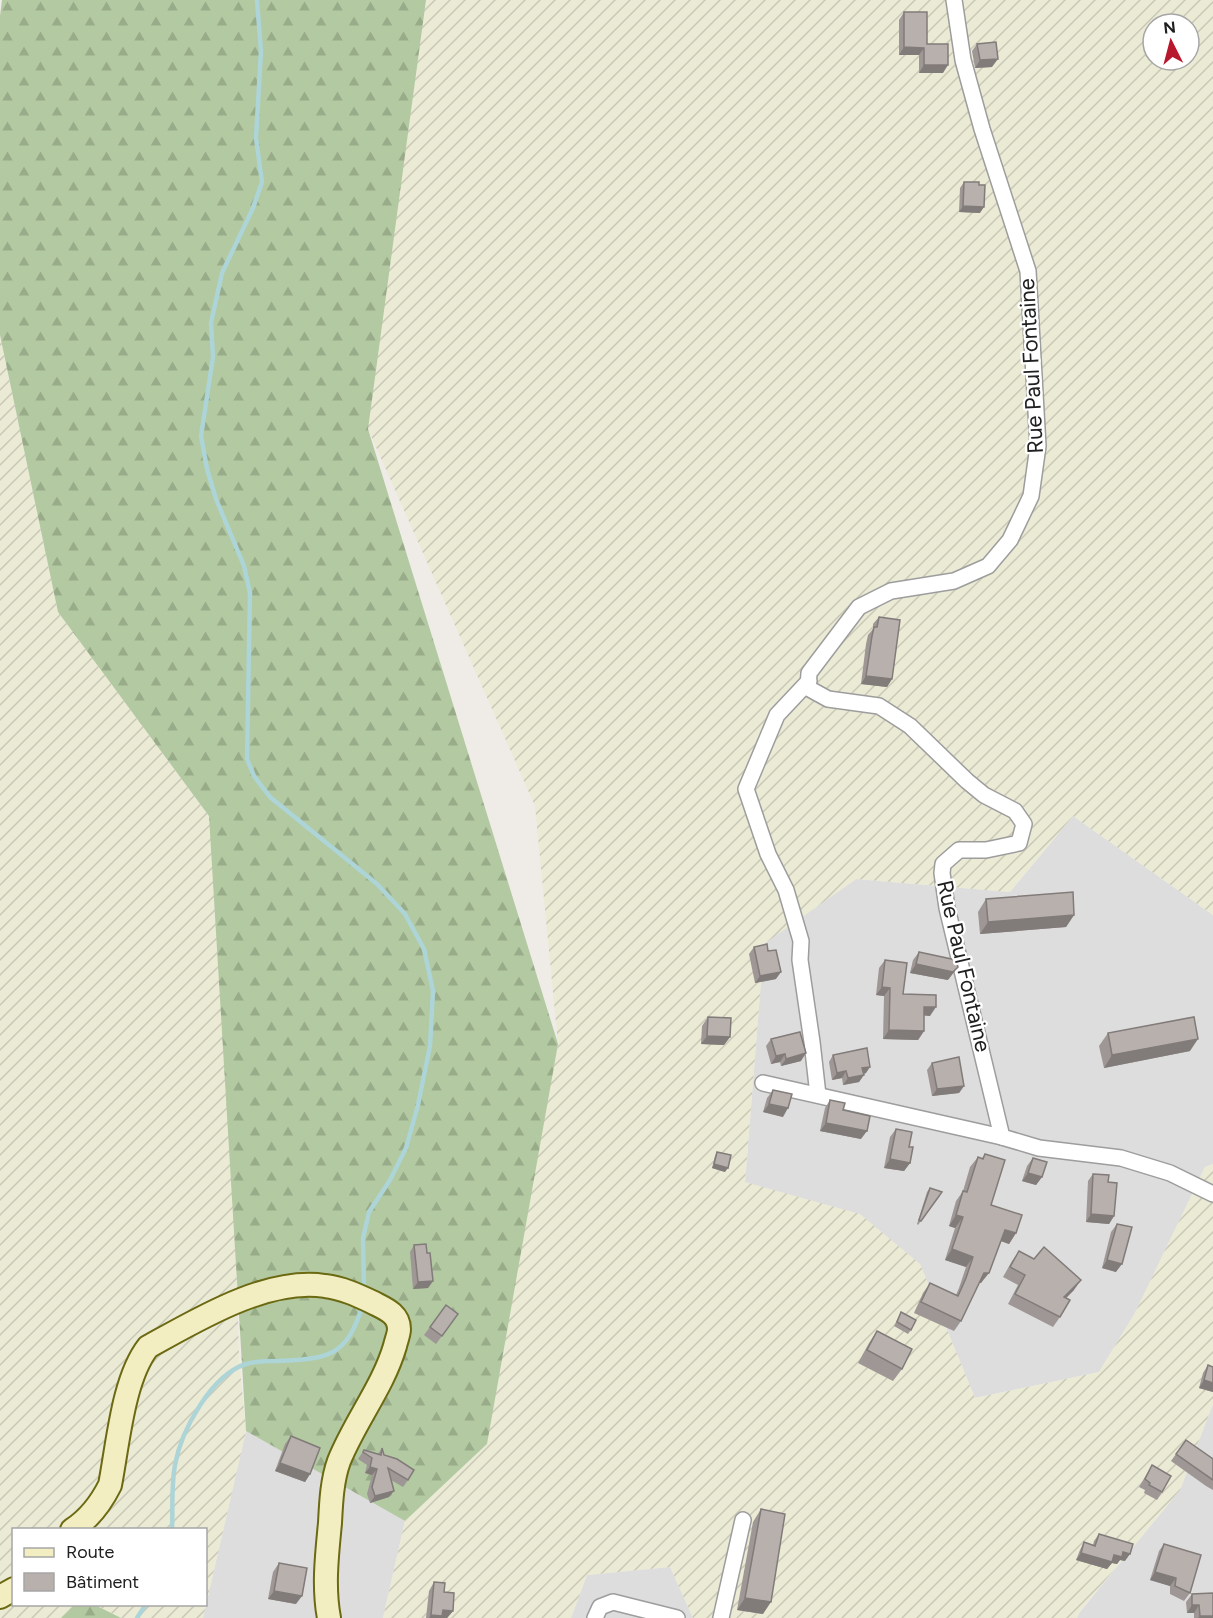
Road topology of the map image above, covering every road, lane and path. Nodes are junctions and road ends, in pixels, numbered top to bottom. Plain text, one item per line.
1 (954, 0) edge
2 (809, 681) junction
3 (764, 1083) dead end
4 (818, 1095) junction
5 (1002, 1137) junction
6 (1213, 1194) edge
7 (743, 1520) dead end
8 (75, 1528) edge
9 (329, 1618) edge
10 (595, 1618) edge
11 (677, 1618) edge
12 (721, 1618) edge

1 - 2 street, Rue Paul Fontaine
2 - 4 street
2 - 5 street, Rue Paul Fontaine
3 - 4 street
4 - 5 street
5 - 6 street
7 - 12 street
8 - 9 main road
10 - 11 street

